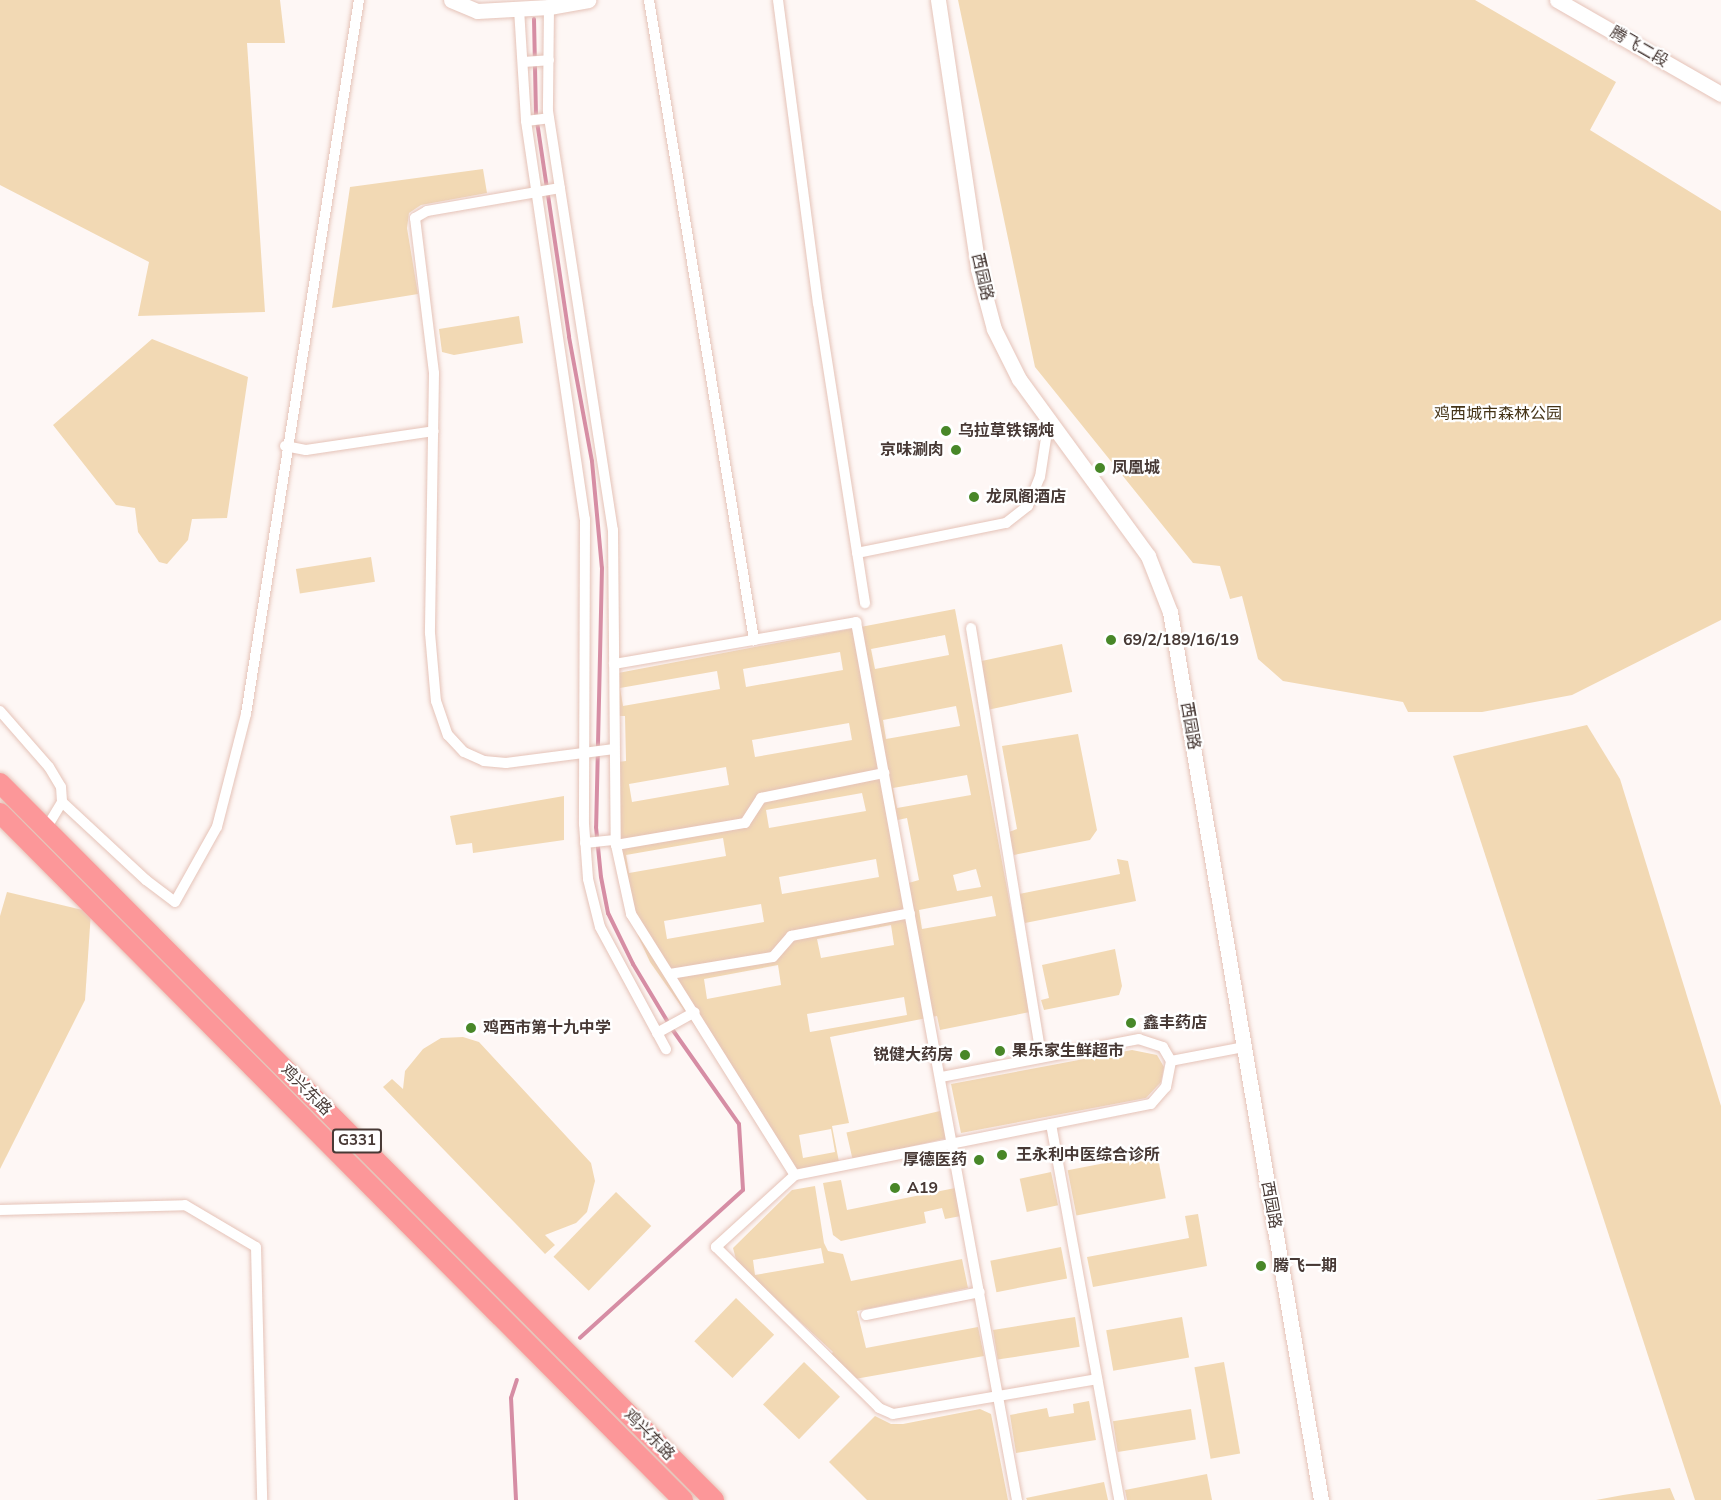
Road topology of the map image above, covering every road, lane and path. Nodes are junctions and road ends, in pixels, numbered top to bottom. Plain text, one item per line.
1 (359, 0) edge
2 (451, 0) edge
3 (588, 0) edge
4 (649, 0) edge
5 (778, 0) edge
6 (938, 0) edge
7 (1557, 0) edge
8 (549, 8) junction
9 (519, 9) junction
10 (549, 60) junction
11 (523, 62) junction
12 (1721, 94) edge
13 (549, 118) junction
14 (526, 122) junction
15 (560, 188) junction
16 (537, 191) junction
17 (1049, 419) junction
18 (434, 431) junction
19 (285, 446) junction
20 (857, 553) junction
21 (865, 603) dead end
22 (971, 628) dead end
23 (754, 640) junction
24 (614, 664) junction
25 (0, 711) edge
26 (614, 749) junction
27 (585, 753) junction
28 (884, 773) junction
29 (0, 783) edge
30 (62, 802) junction
31 (0, 813) edge
32 (46, 829) junction
33 (585, 843) junction
34 (615, 843) junction
35 (910, 913) junction
36 (670, 974) junction
37 (695, 1012) junction
38 (657, 1033) junction
39 (1244, 1047) junction
40 (666, 1049) dead end
41 (1041, 1058) junction
42 (1171, 1061) junction
43 (941, 1077) junction
44 (1051, 1124) junction
45 (953, 1143) junction
46 (795, 1175) junction
47 (0, 1210) edge
48 (980, 1292) junction
49 (866, 1316) dead end
50 (1097, 1379) junction
51 (998, 1397) junction
52 (262, 1500) edge
53 (683, 1500) edge
54 (714, 1500) edge
55 (1017, 1500) edge
56 (1119, 1500) edge
57 (1321, 1500) edge

1 - 19 street
2 - 9 main road
3 - 8 main road
4 - 23 street
5 - 20 street
6 - 17 main road, 西园路
7 - 12 main road, 腾飞二段
8 - 9 main road
8 - 10 street
9 - 11 street
10 - 11 street
10 - 13 street
11 - 14 street
13 - 14 street
13 - 15 street
14 - 16 street
15 - 16 street
15 - 24 street
16 - 18 street
16 - 27 street
17 - 20 street
17 - 39 main road, 西园路
18 - 19 street
18 - 27 street
19 - 30 street
20 - 21 street
22 - 41 street
23 - 24 street
23 - 28 street
24 - 26 street
25 - 30 street
26 - 27 street
26 - 34 street
27 - 33 street
28 - 34 street
28 - 35 street
29 - 32 highway, 鸡兴东路 / G331
30 - 32 street
31 - 53 highway, 鸡兴东路 / G331
32 - 54 highway, 鸡兴东路 / G331
33 - 34 street
33 - 38 street
34 - 36 street
35 - 36 street
35 - 43 street
36 - 37 street
37 - 38 street
37 - 46 street
38 - 40 street
39 - 42 street
39 - 57 main road, 西园路
41 - 42 street
41 - 43 street
42 - 44 street
43 - 45 street
44 - 45 street
44 - 50 street
45 - 46 street
45 - 48 street
46 - 51 street
47 - 52 street
48 - 49 street
48 - 51 street
50 - 51 street
50 - 56 street
51 - 55 street

